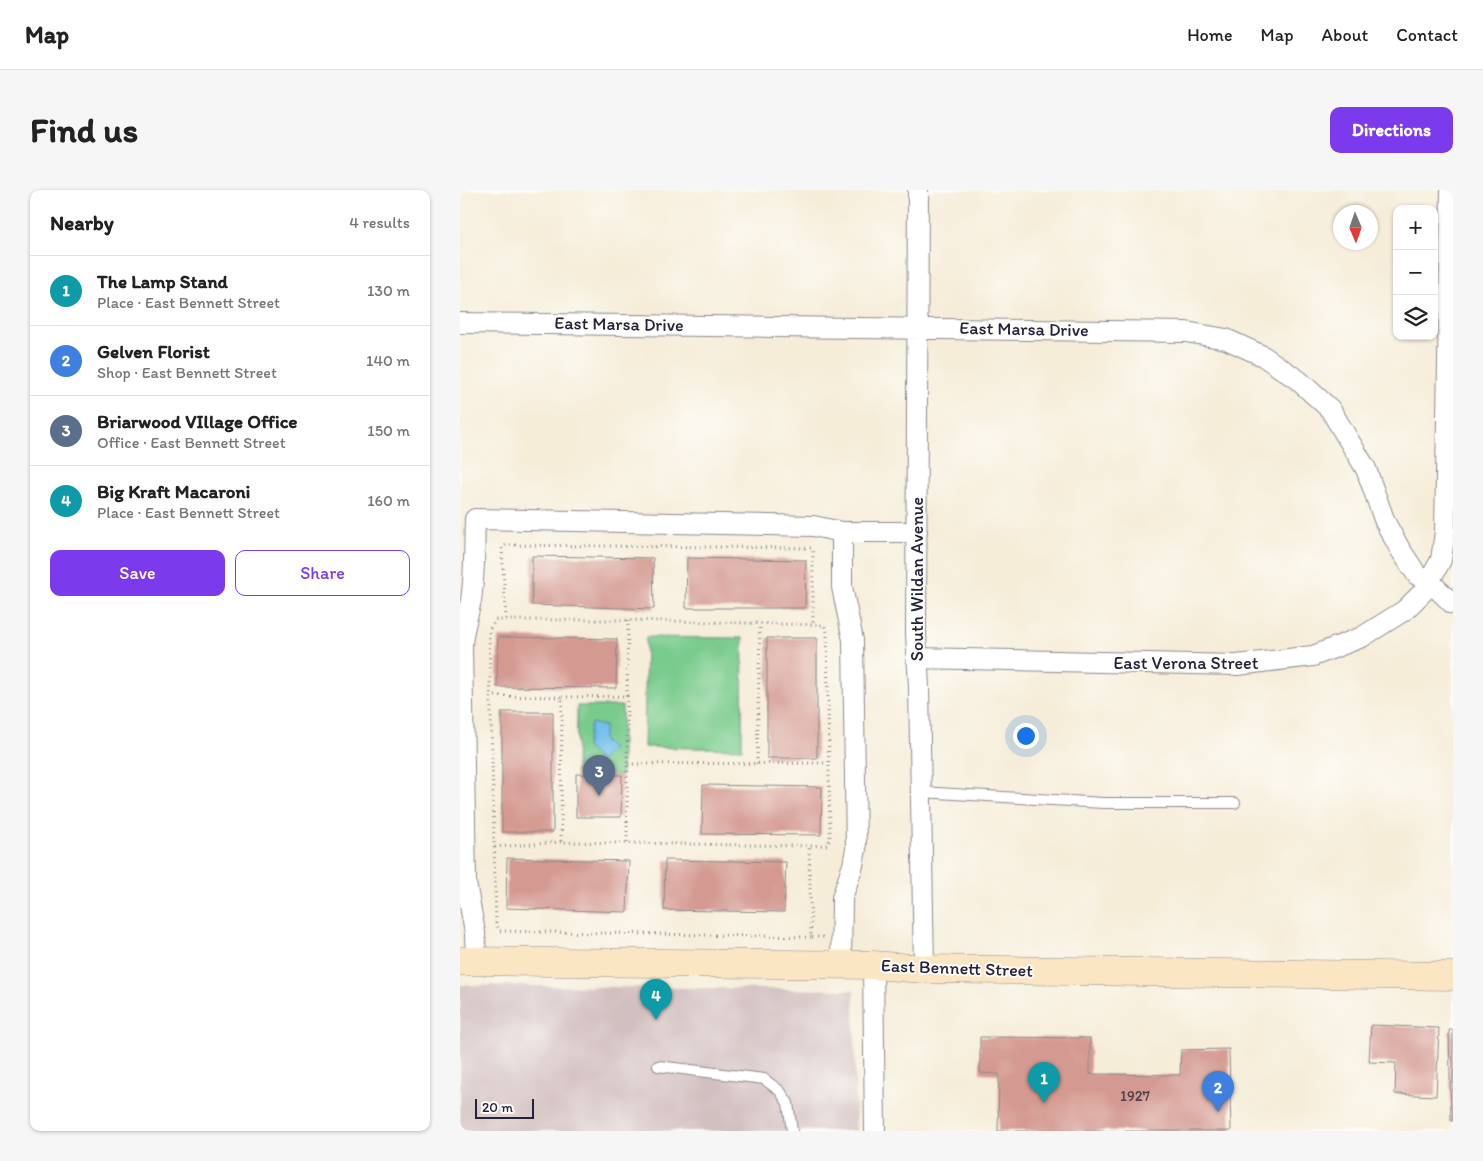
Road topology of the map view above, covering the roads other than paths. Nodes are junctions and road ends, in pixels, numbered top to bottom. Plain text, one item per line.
1 (918, 190) edge
2 (1451, 190) edge
3 (460, 323) edge
4 (917, 328) junction
5 (842, 532) junction
6 (917, 532) junction
7 (1430, 582) junction
8 (1453, 604) edge
9 (916, 658) junction
10 (921, 792) junction
11 (1235, 803) dead end
12 (468, 961) edge
13 (841, 964) junction
14 (873, 965) junction
15 (924, 969) junction
16 (1453, 976) edge
17 (658, 1066) dead end
18 (792, 1131) edge
19 (875, 1131) edge

1 - 4 street, South Wildan Avenue
2 - 7 street, East Verona Street
3 - 4 street, East Marsa Drive
4 - 6 street, South Wildan Avenue
4 - 7 street, East Marsa Drive
5 - 6 street
5 - 12 street
5 - 13 street
6 - 9 street, South Wildan Avenue
7 - 8 street, East Marsa Drive
7 - 9 street, East Verona Street
9 - 10 street, South Wildan Avenue
10 - 11 lane
10 - 15 street, South Wildan Avenue
12 - 13 street, East Bennett Street
13 - 14 street, East Bennett Street
14 - 15 street, East Bennett Street
14 - 19 street
15 - 16 street, East Bennett Street
17 - 18 lane

